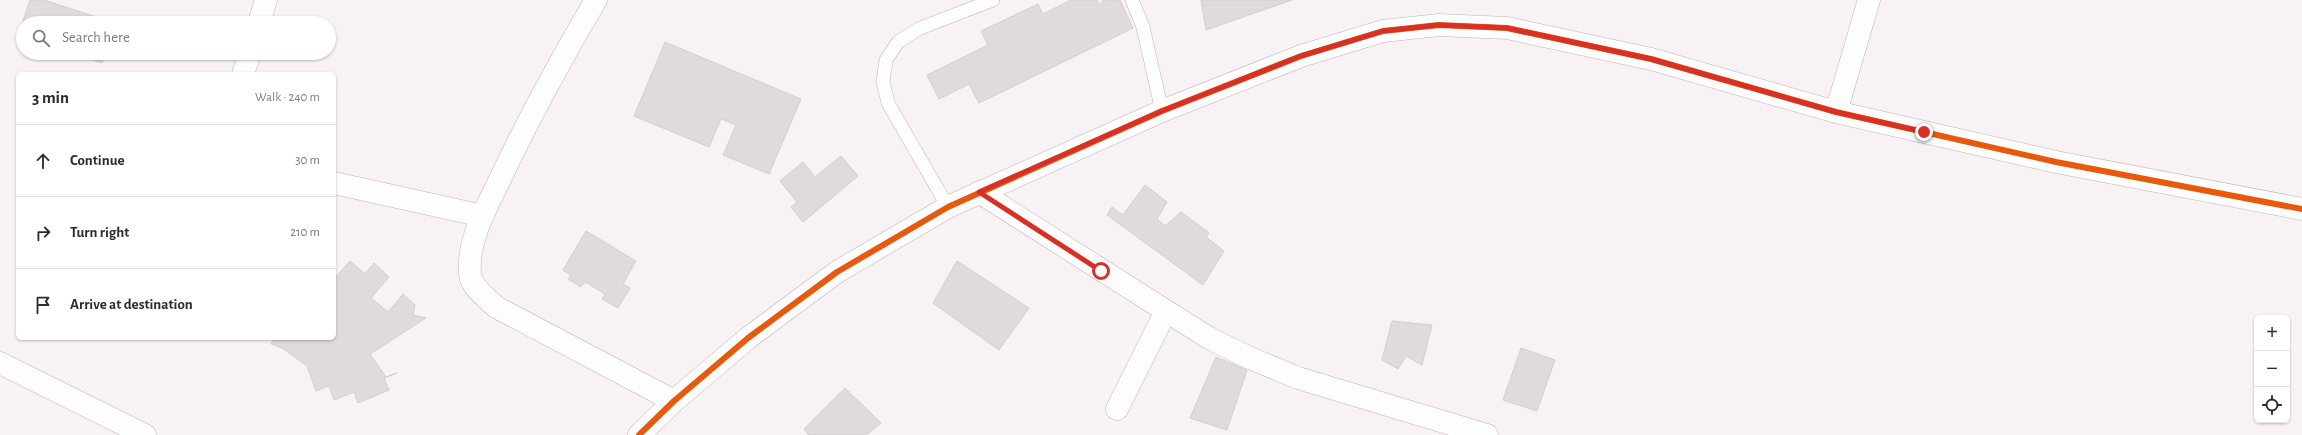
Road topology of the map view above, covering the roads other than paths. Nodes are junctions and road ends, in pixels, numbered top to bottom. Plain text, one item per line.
1 (266, 0) edge
2 (596, 0) edge
3 (993, 0) edge
4 (1132, 0) edge
5 (1869, 0) edge
6 (261, 16) edge
7 (248, 60) edge
8 (244, 72) edge
9 (1162, 111) junction
10 (1836, 112) junction
11 (336, 183) edge
12 (979, 192) junction
13 (948, 207) junction
14 (2302, 209) edge
15 (483, 216) junction
16 (1166, 312) junction
17 (0, 363) edge
18 (674, 401) junction
19 (1117, 409) dead end
20 (145, 435) edge
21 (638, 435) edge
22 (1487, 435) edge

1 - 6 street
2 - 15 street
3 - 13 lane
4 - 9 lane
5 - 10 street
7 - 8 street
9 - 10 street
9 - 12 street
10 - 14 street
11 - 15 street
12 - 13 street
12 - 16 street
13 - 18 street
15 - 18 street
16 - 19 street
16 - 22 street
17 - 20 street
18 - 21 street

